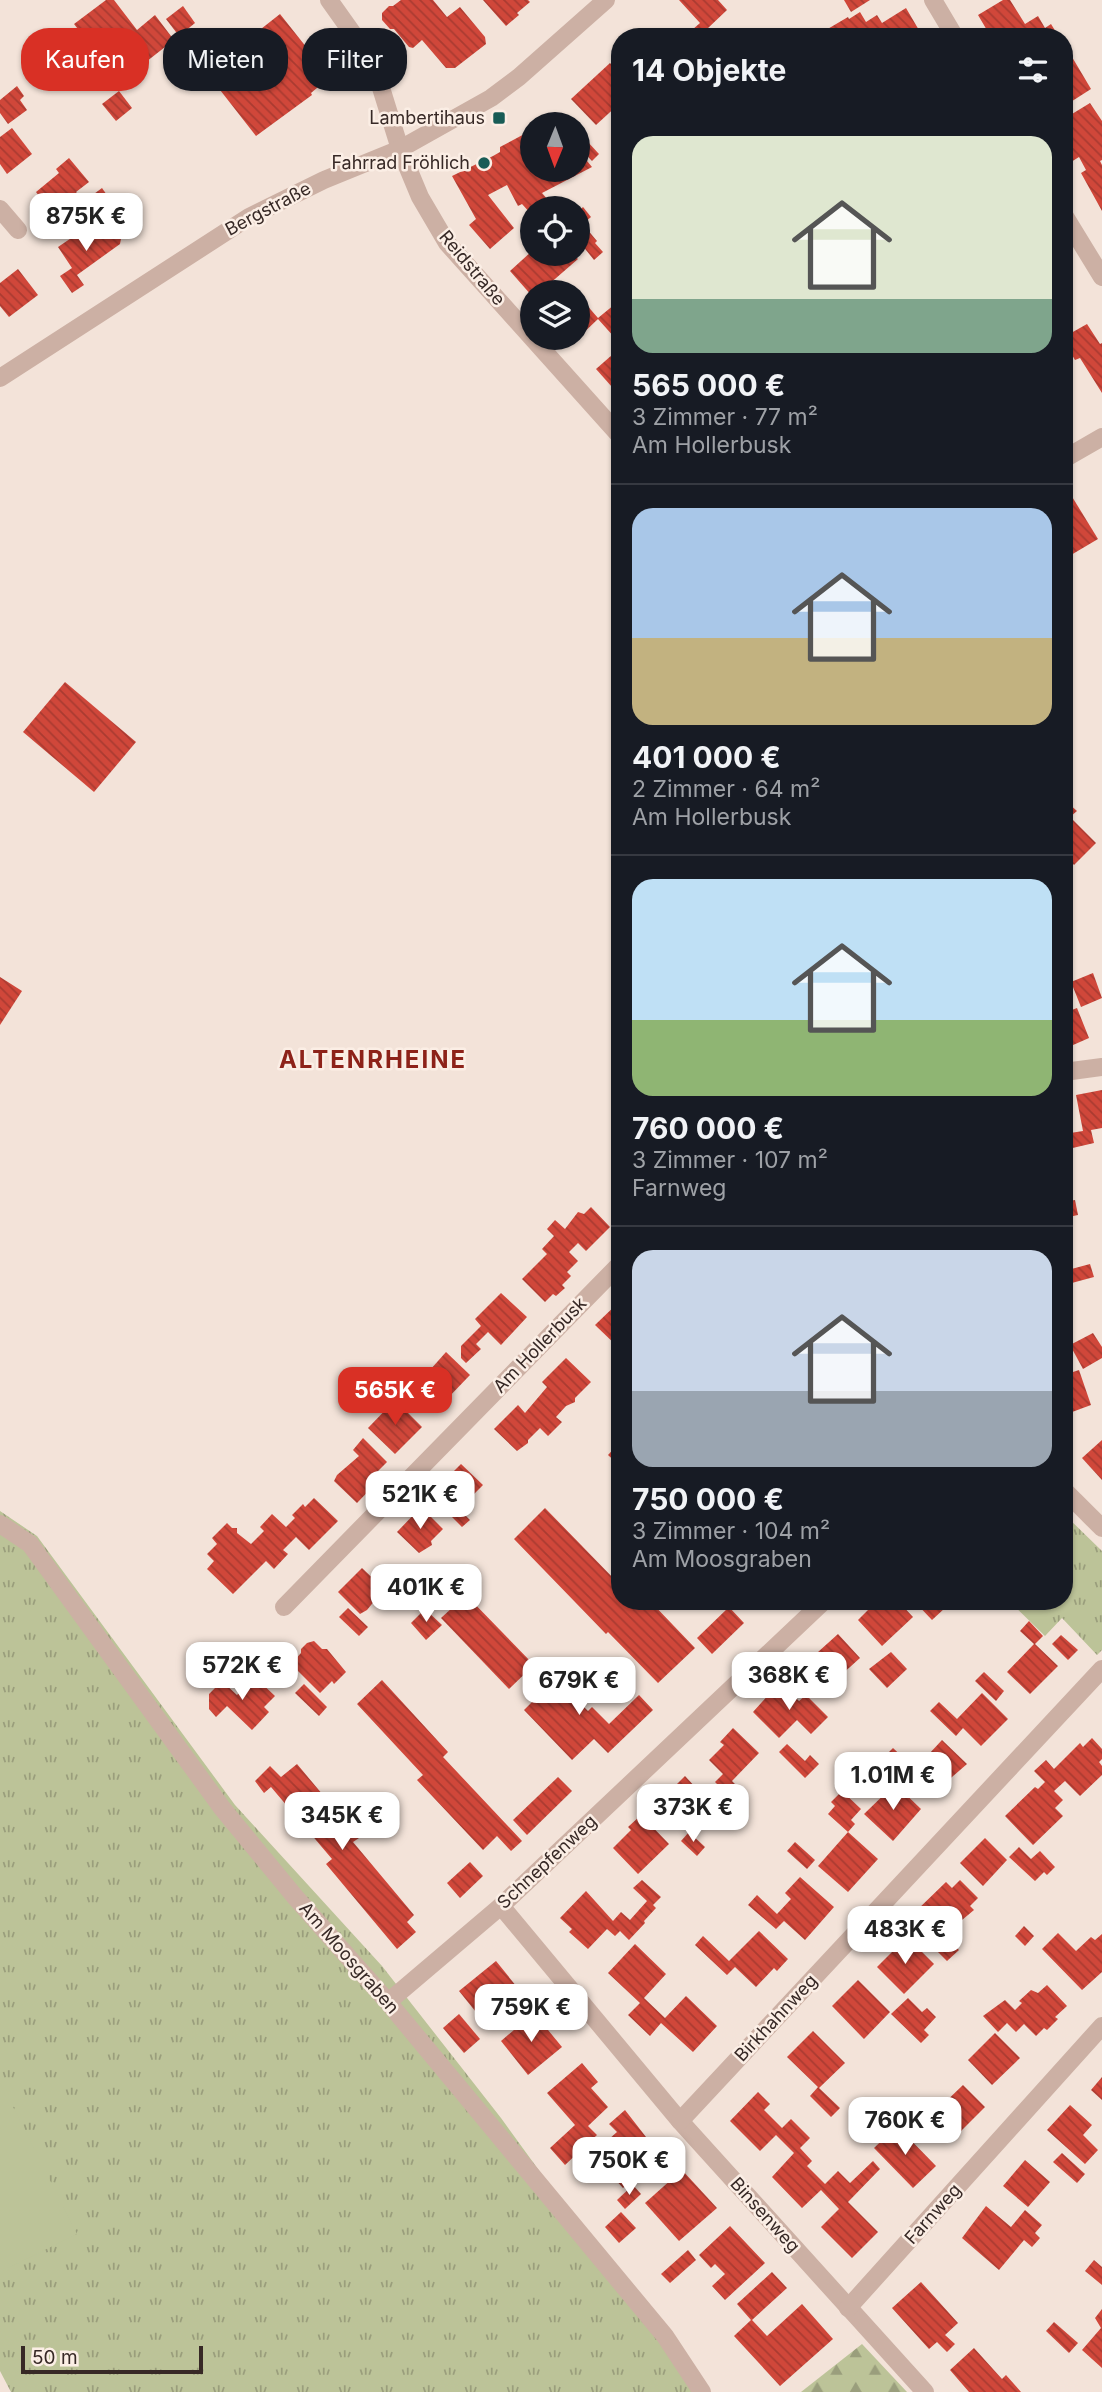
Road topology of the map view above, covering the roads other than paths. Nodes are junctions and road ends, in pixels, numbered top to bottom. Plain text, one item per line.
1 (329, 0) edge
2 (606, 0) edge
3 (933, 0) edge
4 (950, 28) edge
5 (400, 149) junction
6 (0, 209) edge
7 (18, 230) dead end
8 (1073, 230) edge
9 (1102, 277) edge
10 (0, 378) edge
11 (611, 426) edge
12 (1102, 437) edge
13 (1073, 454) edge
14 (1102, 1067) edge
15 (1073, 1071) edge
16 (611, 1273) edge
17 (1073, 1498) edge
18 (1100, 1523) edge
19 (0, 1524) edge
20 (284, 1607) dead end
21 (814, 1610) edge
22 (1102, 1669) edge
23 (501, 1906) junction
24 (388, 2002) junction
25 (1102, 2026) edge
26 (680, 2121) junction
27 (849, 2308) junction
28 (702, 2392) edge
29 (925, 2392) edge

1 - 5 street, Reidstraße
2 - 5 street, Bergstraße
3 - 4 street
5 - 10 street, Bergstraße
5 - 11 street, Reidstraße
6 - 7 street
8 - 9 street
12 - 13 street
14 - 15 street
16 - 20 street, Am Hollerbusk
17 - 18 street
19 - 24 street, Am Moosgraben
21 - 23 street, Schnepfenweg
22 - 26 street, Birkhahnweg
23 - 24 street, Schnepfenweg
23 - 26 street, Binsenweg
24 - 28 street, Am Moosgraben
25 - 27 street, Farnweg
26 - 27 street, Binsenweg
27 - 29 street, Binsenweg

